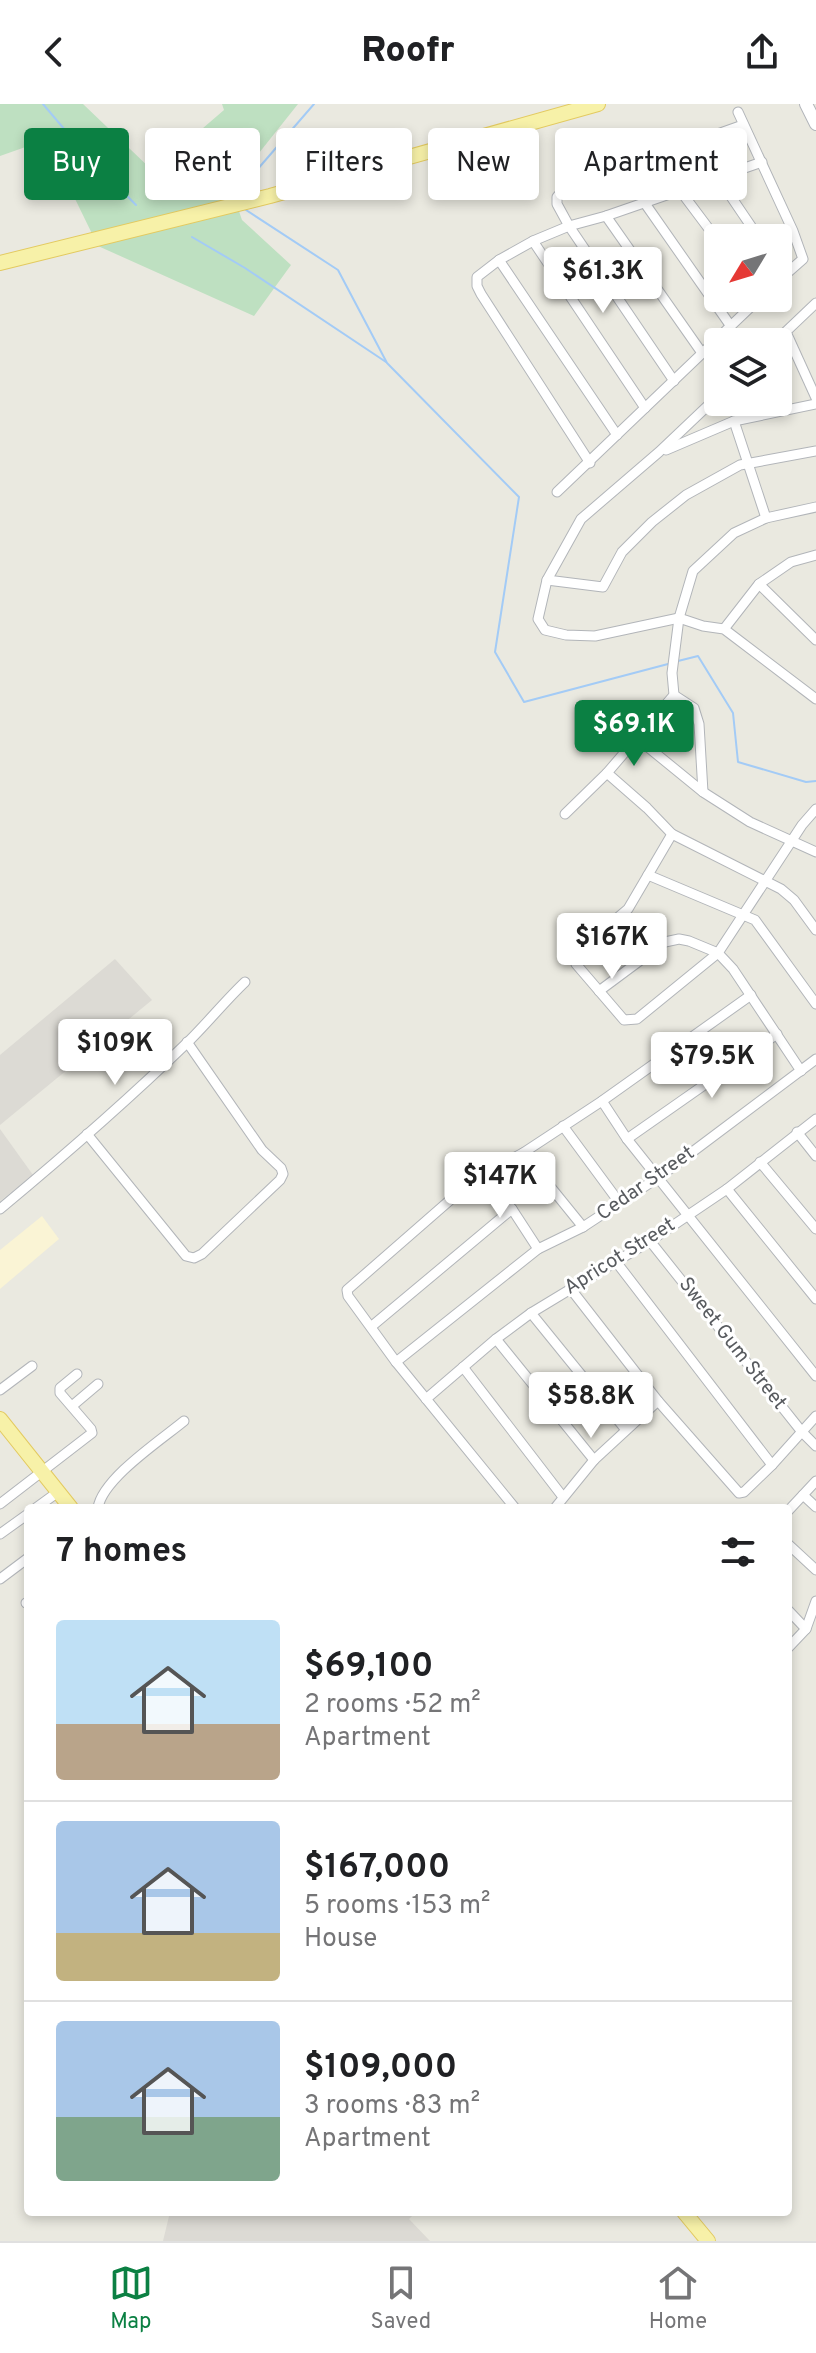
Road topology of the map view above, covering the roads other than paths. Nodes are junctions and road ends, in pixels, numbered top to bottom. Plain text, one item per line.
1 (598, 104) edge
2 (806, 104) edge
3 (738, 112) dead end
4 (816, 124) edge
5 (743, 125) junction
6 (762, 162) junction
7 (747, 167) edge
8 (649, 200) edge
9 (687, 200) edge
10 (733, 200) edge
11 (644, 202) junction
12 (606, 216) junction
13 (705, 224) edge
14 (750, 224) edge
15 (788, 224) edge
16 (569, 226) junction
17 (792, 233) edge
18 (533, 241) junction
19 (499, 260) junction
20 (0, 263) edge
21 (792, 266) edge
22 (816, 303) edge
23 (744, 312) edge
24 (730, 325) junction
25 (790, 328) edge
26 (792, 345) edge
27 (702, 353) junction
28 (674, 381) junction
29 (816, 398) edge
30 (816, 404) edge
31 (645, 408) junction
32 (704, 409) edge
33 (734, 421) junction
34 (617, 435) junction
35 (816, 451) edge
36 (659, 452) junction
37 (590, 463) junction
38 (749, 463) junction
39 (557, 492) dead end
40 (816, 507) edge
41 (766, 518) junction
42 (816, 555) edge
43 (547, 580) junction
44 (759, 584) junction
45 (679, 618) junction
46 (724, 629) junction
47 (816, 640) edge
48 (674, 695) junction
49 (816, 699) edge
50 (638, 739) junction
51 (607, 773) junction
52 (703, 792) junction
53 (816, 809) edge
54 (565, 814) dead end
55 (672, 834) junction
56 (791, 841) junction
57 (816, 852) edge
58 (648, 875) junction
59 (765, 880) junction
60 (743, 915) junction
61 (816, 930) edge
62 (718, 953) junction
63 (245, 982) dead end
64 (599, 991) junction
65 (751, 995) junction
66 (816, 1004) edge
67 (777, 1034) junction
68 (187, 1042) junction
69 (816, 1059) edge
70 (801, 1071) junction
71 (602, 1101) junction
72 (816, 1119) edge
73 (563, 1126) junction
74 (797, 1132) junction
75 (87, 1134) junction
76 (627, 1139) junction
77 (523, 1153) junction
78 (816, 1156) edge
79 (760, 1162) junction
80 (483, 1174) junction
81 (659, 1177) junction
82 (727, 1189) junction
83 (619, 1202) junction
84 (0, 1209) edge
85 (512, 1209) junction
86 (686, 1215) junction
87 (583, 1227) junction
88 (816, 1229) edge
89 (650, 1241) junction
90 (538, 1249) junction
91 (617, 1263) junction
92 (570, 1288) junction
93 (816, 1299) edge
94 (531, 1313) junction
95 (372, 1326) junction
96 (496, 1339) junction
97 (396, 1362) junction
98 (32, 1366) dead end
99 (463, 1367) junction
100 (77, 1374) dead end
101 (816, 1376) edge
102 (98, 1384) dead end
103 (0, 1390) edge
104 (426, 1399) junction
105 (658, 1401) junction
106 (72, 1406) junction
107 (816, 1416) edge
108 (0, 1419) edge
109 (184, 1421) dead end
110 (626, 1430) junction
111 (802, 1432) junction
112 (816, 1446) edge
113 (594, 1460) junction
114 (772, 1465) junction
115 (42, 1471) junction
116 (816, 1481) edge
117 (58, 1492) junction
118 (803, 1495) junction
119 (563, 1497) junction
120 (0, 1504) edge
121 (42, 1504) edge
122 (68, 1504) edge
123 (98, 1504) edge
124 (512, 1504) edge
125 (558, 1504) edge
126 (792, 1507) edge
127 (816, 1507) edge
128 (24, 1517) edge
129 (0, 1534) edge
130 (792, 1548) edge
131 (24, 1561) edge
132 (816, 1570) edge
133 (0, 1579) edge
134 (816, 1601) edge
135 (792, 1614) edge
136 (806, 1629) junction
137 (792, 1644) edge
138 (687, 2216) edge
139 (708, 2241) edge

1 - 20 main road
2 - 4 street
3 - 5 street
5 - 6 street
5 - 16 street
6 - 7 street
6 - 15 street
8 - 11 street
9 - 13 street
10 - 14 street
11 - 12 street
11 - 24 street
12 - 16 street
12 - 27 street
16 - 18 street
16 - 28 street
17 - 21 street
18 - 19 street
18 - 31 street
19 - 34 street
19 - 37 street
22 - 25 street
23 - 24 street
24 - 27 street
26 - 29 street
27 - 28 street
28 - 31 street
30 - 33 street
31 - 34 street
32 - 36 street
33 - 36 street
33 - 38 street
34 - 37 street
35 - 38 street
36 - 43 street
37 - 39 street
38 - 41 street
38 - 43 street
40 - 41 street
41 - 45 street
42 - 44 street
43 - 45 street
44 - 46 street
44 - 47 street
45 - 46 street
45 - 48 street
46 - 49 street
48 - 50 street
48 - 52 street
50 - 51 street
50 - 52 street
51 - 54 street
51 - 55 street
52 - 56 street
53 - 56 street
55 - 58 street
55 - 59 street
56 - 57 street
56 - 59 street
58 - 60 street
58 - 64 street
59 - 60 street
59 - 61 street
60 - 62 street
60 - 66 street
62 - 64 street
62 - 64 street
62 - 65 street
63 - 68 street
65 - 67 street
65 - 71 street
67 - 70 street
67 - 76 street
68 - 75 street
68 - 75 street
69 - 70 street, Cedar Street
70 - 81 street, Cedar Street
71 - 73 street
71 - 76 street
72 - 74 street, Apricot Street
73 - 77 street
73 - 83 street
74 - 78 street
74 - 79 street, Apricot Street
75 - 84 street
76 - 81 street
77 - 80 street
77 - 87 street
79 - 82 street, Apricot Street
79 - 88 street
80 - 85 street
80 - 95 street
81 - 83 street, Cedar Street
81 - 86 street
82 - 86 street, Apricot Street
82 - 93 street
83 - 87 street, Cedar Street
85 - 90 street
85 - 95 street
86 - 89 street, Apricot Street
86 - 101 street
87 - 90 street, Cedar Street
89 - 91 street, Apricot Street
89 - 111 street, Sweet Gum Street
90 - 97 street, Cedar Street
91 - 92 street, Apricot Street
91 - 114 street
92 - 94 street, Apricot Street
92 - 105 street
94 - 96 street, Apricot Street
94 - 110 street
95 - 97 street
96 - 99 street, Apricot Street
96 - 113 street
97 - 104 street
98 - 103 street
99 - 104 street, Apricot Street
99 - 119 street
100 - 106 street
102 - 106 street
104 - 124 street
105 - 110 street
105 - 114 street
106 - 115 street
107 - 111 street
108 - 115 main road
109 - 123 street
110 - 113 street
111 - 112 street, Sweet Gum Street
111 - 114 street
113 - 119 street
115 - 117 main road
115 - 120 street
116 - 118 street
117 - 121 street
117 - 122 main road
118 - 126 street
118 - 127 street
119 - 125 street
128 - 129 street
130 - 132 street
131 - 133 street
134 - 136 street
135 - 136 street
136 - 137 street
138 - 139 main road

